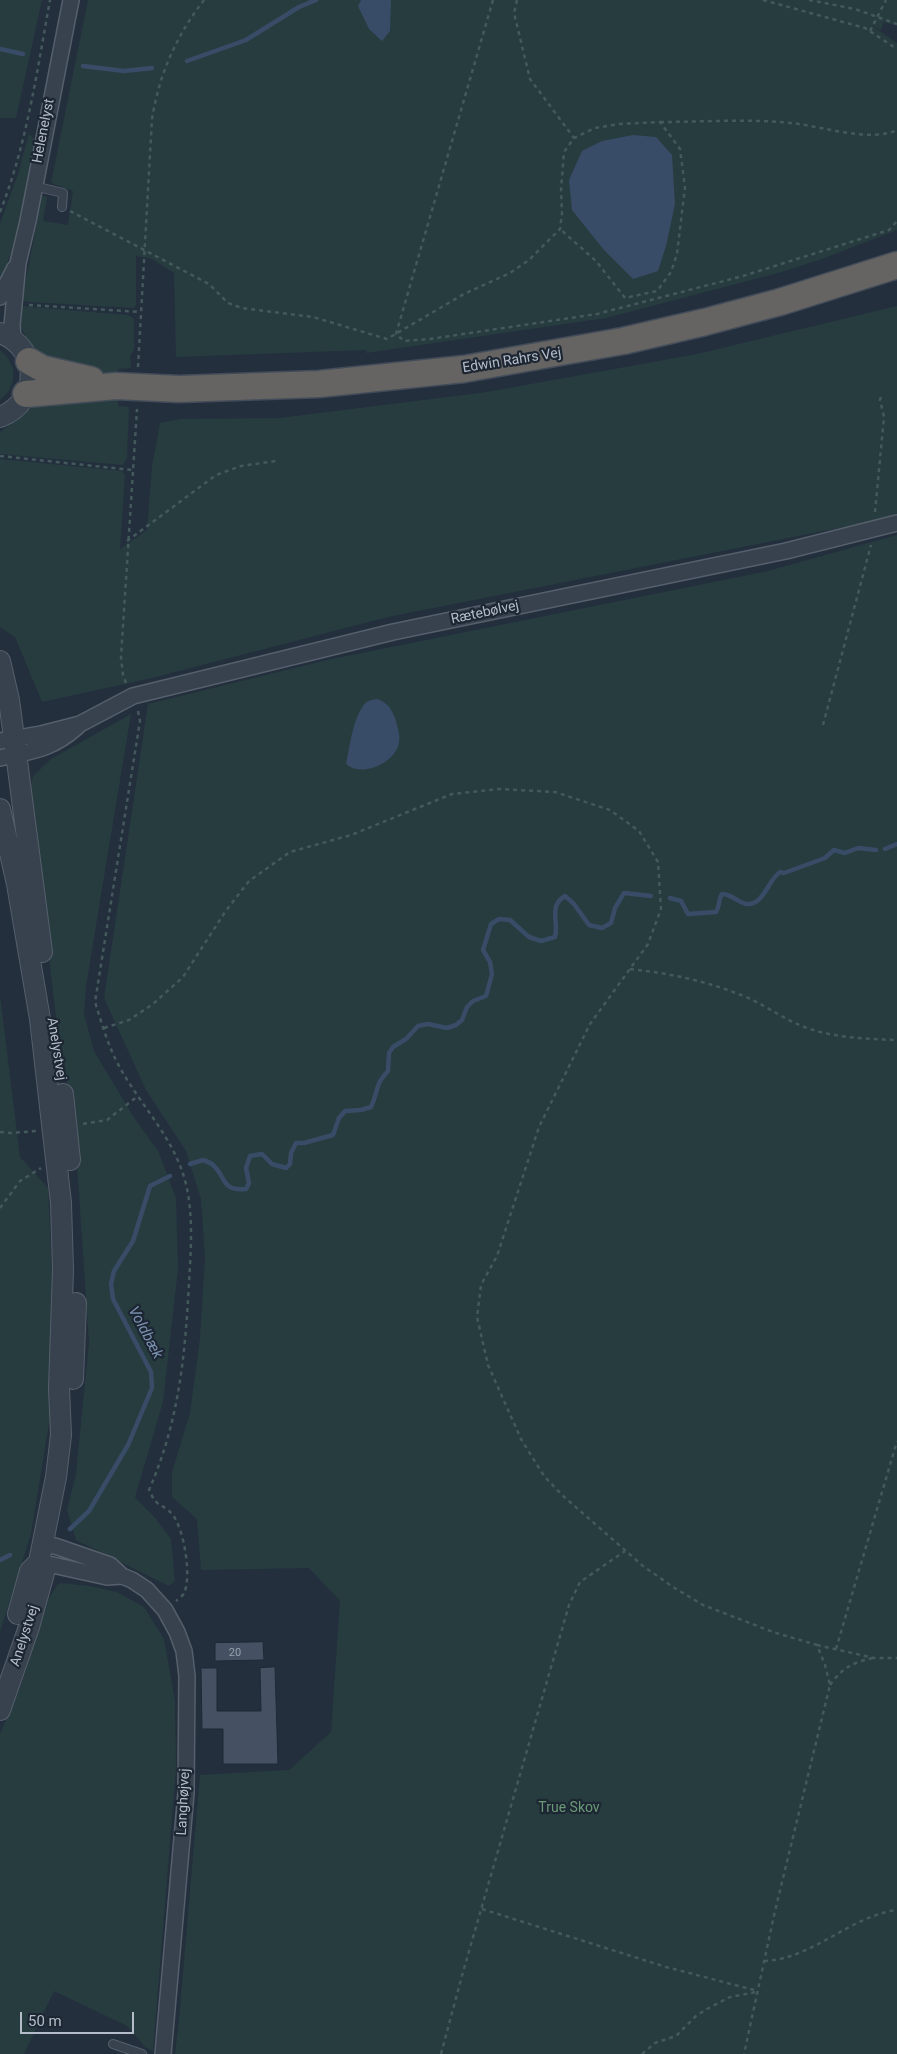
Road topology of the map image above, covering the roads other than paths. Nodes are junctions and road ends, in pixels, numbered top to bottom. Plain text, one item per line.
1 (71, 0) edge
2 (34, 186) junction
3 (62, 207) road end
4 (18, 263) junction
5 (897, 265) edge
6 (0, 297) edge
7 (6, 336) edge
8 (28, 361) junction
9 (116, 386) junction
10 (26, 394) junction
11 (0, 417) edge
12 (897, 523) edge
13 (0, 661) edge
14 (8, 748) edge
15 (0, 809) edge
16 (61, 1128) junction
17 (62, 1435) junction
18 (41, 1553) junction
19 (0, 1674) edge
20 (0, 1710) edge
21 (113, 2044) dead end
22 (142, 2054) edge
23 (163, 2054) edge

1 - 2 street, Helenelyst
2 - 3 lane
2 - 4 street, Helenelyst
4 - 6 street, Helenelyst
4 - 7 street, Helenelyst
5 - 9 highway, Edwin Rahrs Vej
7 - 8 street
8 - 9 highway
8 - 10 street
9 - 10 highway
10 - 11 street
12 - 14 street, Rætebølvej
13 - 14 street, Anelystvej
14 - 16 street, Anelystvej
15 - 16 street, Anelystvej
16 - 17 street, Anelystvej
16 - 17 street, Anelystvej
17 - 18 street, Anelystvej
18 - 19 street, Anelystvej
18 - 20 street, Anelystvej
18 - 23 street, Langhøjvej
21 - 22 lane

